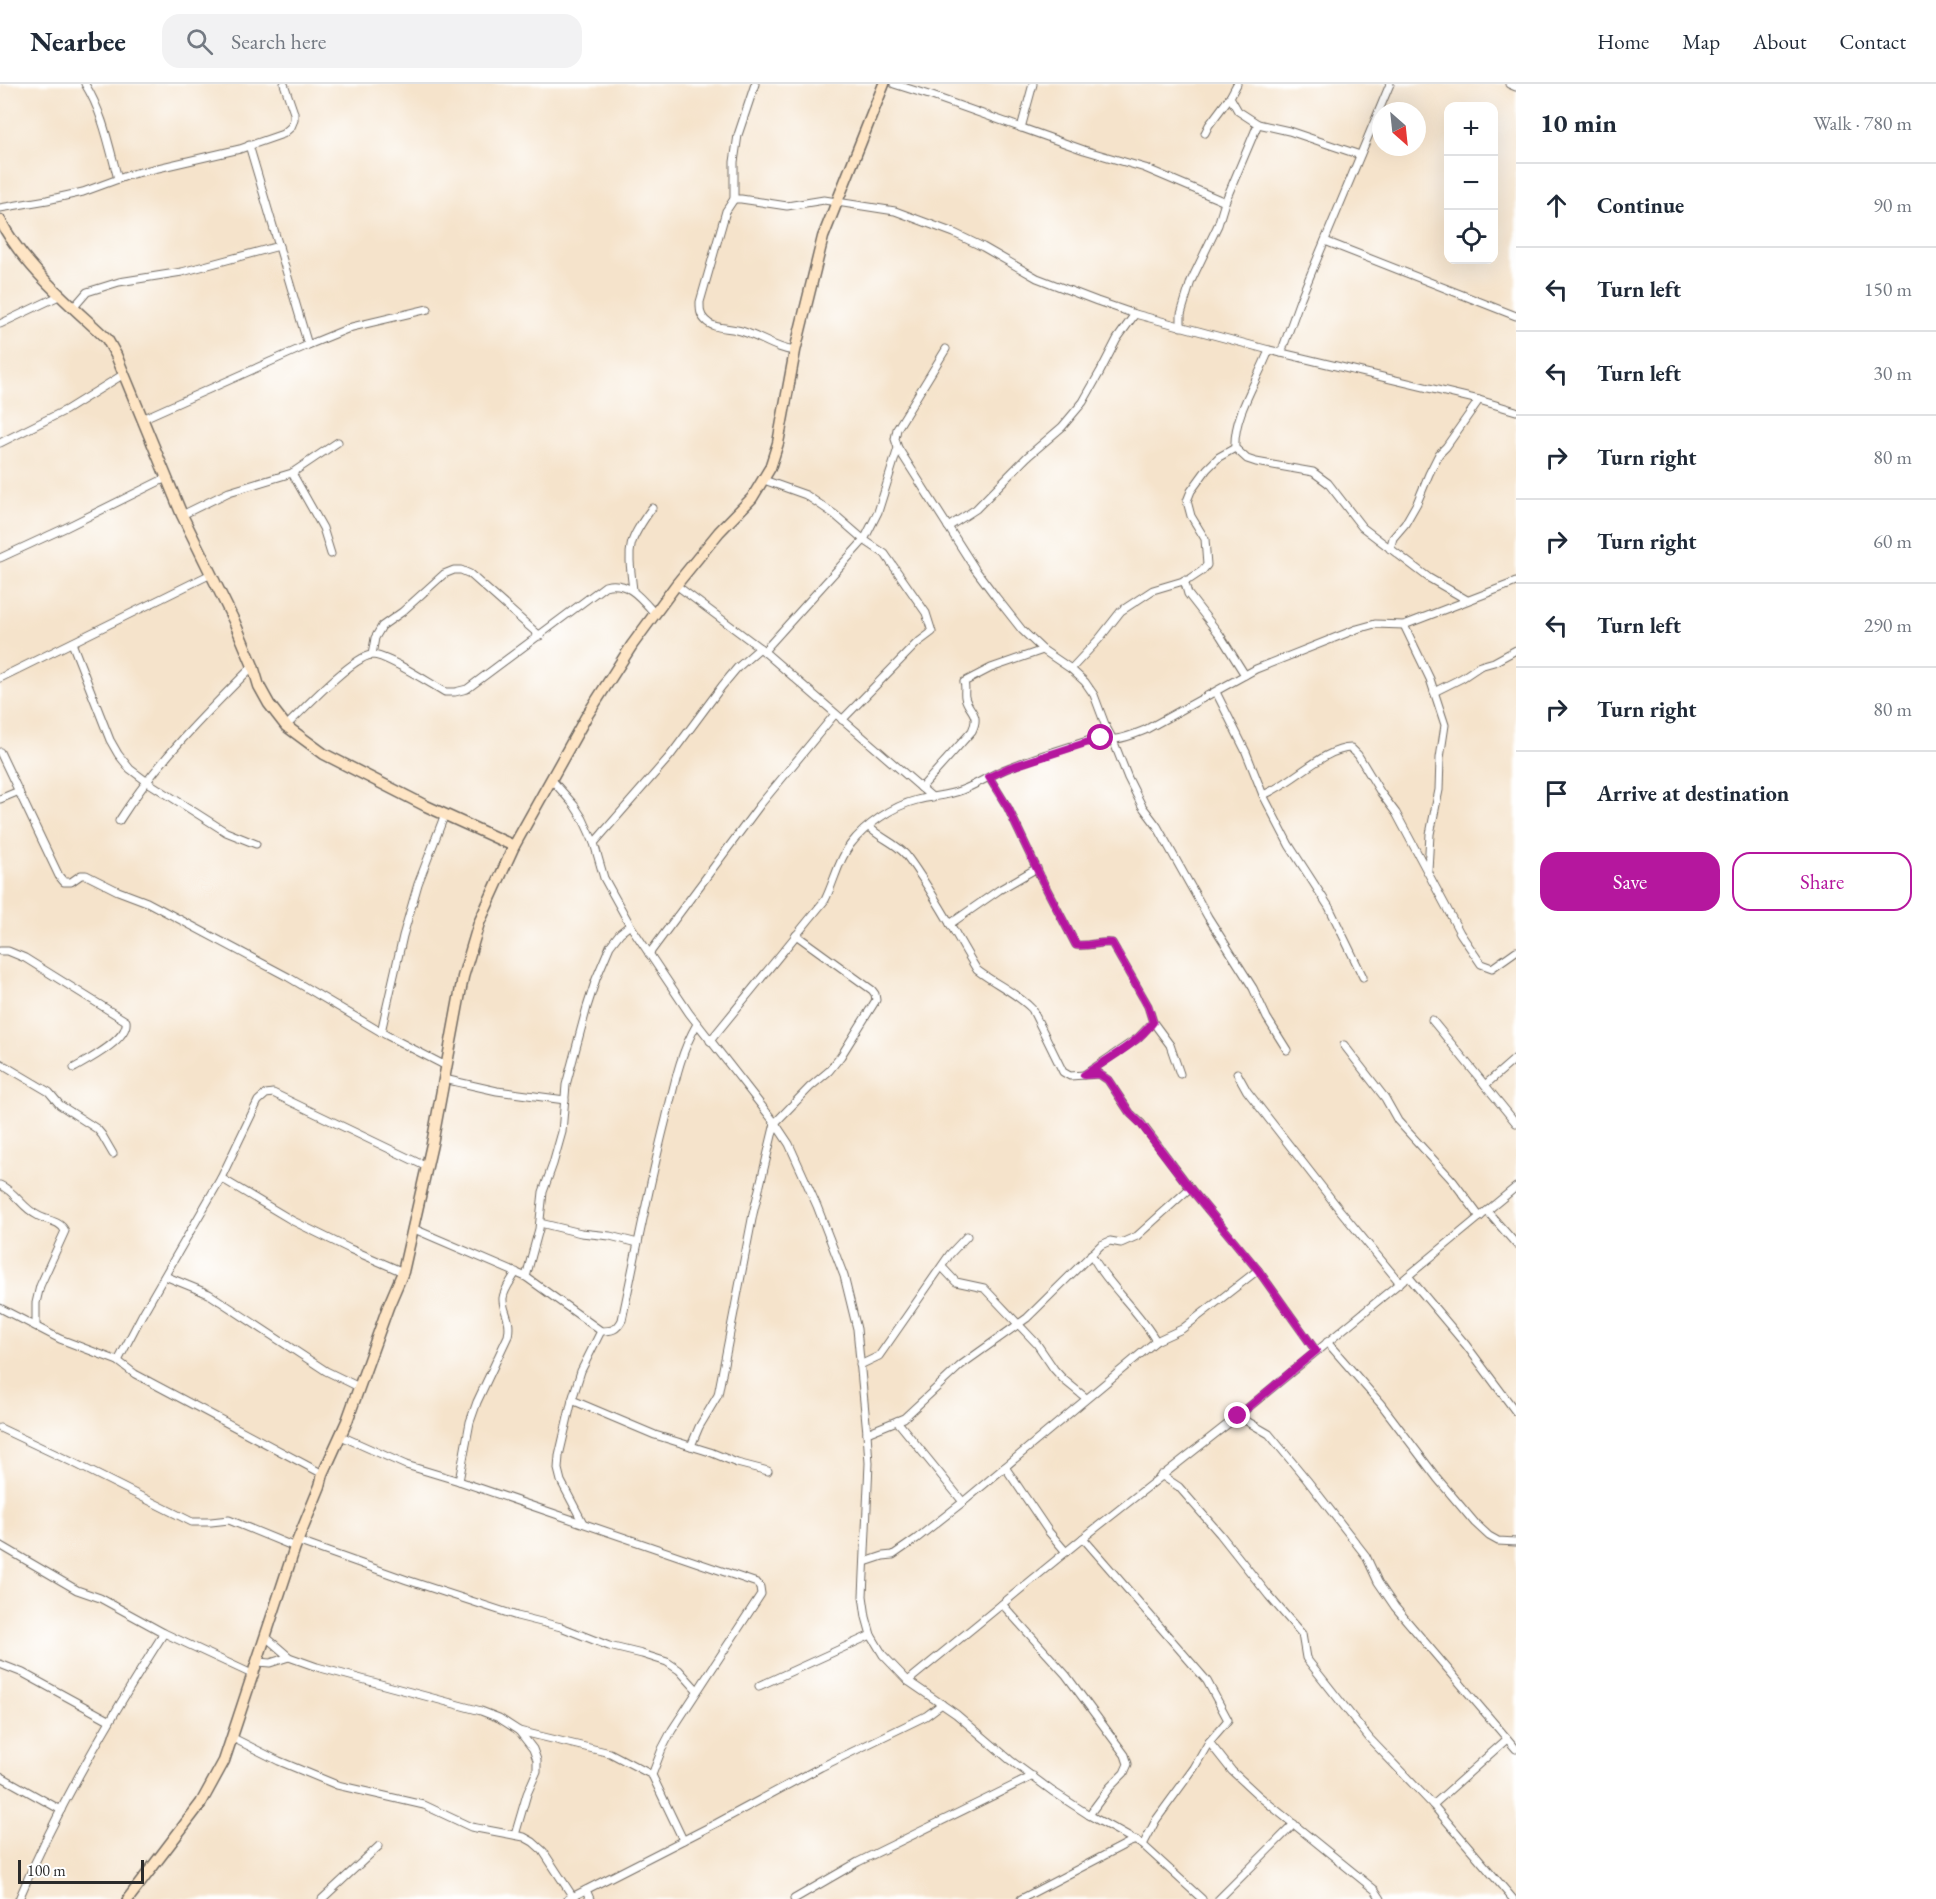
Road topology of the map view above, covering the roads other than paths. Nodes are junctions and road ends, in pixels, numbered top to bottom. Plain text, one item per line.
1 (85, 84) edge
2 (284, 84) edge
3 (755, 84) edge
4 (884, 84) edge
5 (894, 84) edge
6 (1034, 84) edge
7 (1237, 84) edge
8 (1390, 84) edge
9 (1509, 84) edge
10 (1516, 87) edge
11 (1230, 98) junction
12 (1258, 124) junction
13 (1021, 128) junction
14 (1205, 133) dead end
15 (249, 145) junction
16 (1360, 155) junction
17 (118, 179) junction
18 (734, 199) junction
19 (836, 201) junction
20 (1225, 202) junction
21 (0, 208) edge
22 (0, 220) edge
23 (1325, 241) junction
24 (279, 246) junction
25 (61, 295) junction
26 (74, 307) junction
27 (428, 309) dead end
28 (1136, 314) junction
29 (1516, 316) edge
30 (0, 324) edge
31 (1181, 327) junction
32 (308, 345) junction
33 (946, 348) dead end
34 (1269, 350) junction
35 (795, 351) junction
36 (1281, 353) junction
37 (124, 374) junction
38 (1479, 400) junction
39 (1516, 411) edge
40 (142, 419) junction
41 (338, 442) dead end
42 (0, 443) edge
43 (898, 448) junction
44 (1235, 448) junction
45 (908, 462) junction
46 (894, 464) junction
47 (292, 473) junction
48 (166, 478) junction
49 (764, 480) junction
50 (652, 508) dead end
51 (182, 515) junction
52 (948, 526) junction
53 (864, 540) junction
54 (1390, 549) junction
55 (331, 554) dead end
56 (0, 558) edge
57 (211, 574) junction
58 (1184, 580) junction
59 (1516, 582) edge
60 (676, 585) junction
61 (633, 590) junction
62 (1467, 600) junction
63 (655, 614) junction
64 (1404, 625) junction
65 (540, 636) junction
66 (72, 643) junction
67 (762, 649) junction
68 (1043, 650) junction
69 (1516, 650) edge
70 (372, 655) junction
71 (253, 666) junction
72 (1071, 669) junction
73 (1245, 675) junction
74 (0, 678) edge
75 (1216, 692) junction
76 (1434, 692) junction
77 (836, 714) junction
78 (842, 720) junction
79 (286, 726) junction
80 (1113, 740) junction
81 (0, 752) edge
82 (989, 777) junction
83 (552, 780) junction
84 (146, 781) junction
85 (921, 788) junction
86 (19, 791) junction
87 (1263, 795) junction
88 (933, 798) junction
89 (0, 799) edge
90 (445, 814) junction
91 (119, 821) dead end
92 (869, 827) junction
93 (594, 843) junction
94 (256, 844) dead end
95 (513, 846) junction
96 (1037, 868) junction
97 (1428, 871) junction
98 (950, 924) junction
99 (630, 925) junction
100 (796, 934) junction
101 (0, 951) edge
102 (1516, 951) edge
103 (649, 954) junction
104 (1363, 977) dead end
105 (1432, 1020) dead end
106 (1153, 1022) junction
107 (697, 1024) junction
108 (381, 1032) junction
109 (710, 1041) junction
110 (1344, 1045) dead end
111 (1287, 1050) dead end
112 (1516, 1058) edge
113 (0, 1063) edge
114 (446, 1066) junction
115 (74, 1068) dead end
116 (1237, 1073) dead end
117 (1180, 1074) dead end
118 (1084, 1075) junction
119 (444, 1079) junction
120 (1485, 1085) junction
121 (565, 1100) junction
122 (775, 1123) junction
123 (1516, 1123) edge
124 (113, 1154) dead end
125 (427, 1167) junction
126 (221, 1178) junction
127 (0, 1185) edge
128 (1516, 1187) edge
129 (1190, 1188) junction
130 (1487, 1210) junction
131 (1480, 1217) junction
132 (540, 1223) junction
133 (412, 1228) junction
134 (967, 1236) dead end
135 (638, 1243) junction
136 (1516, 1244) edge
137 (1091, 1254) junction
138 (942, 1267) junction
139 (1258, 1270) junction
140 (403, 1272) junction
141 (516, 1272) junction
142 (165, 1276) junction
143 (1408, 1276) junction
144 (526, 1277) junction
145 (1400, 1283) junction
146 (0, 1308) edge
147 (36, 1325) junction
148 (1018, 1326) junction
149 (601, 1331) junction
150 (1156, 1341) junction
151 (1327, 1342) junction
152 (1316, 1351) junction
153 (118, 1361) junction
154 (860, 1365) junction
155 (359, 1387) junction
156 (1086, 1398) junction
157 (572, 1400) junction
158 (1516, 1412) edge
159 (1238, 1416) junction
160 (897, 1421) junction
161 (0, 1428) edge
162 (867, 1433) junction
163 (341, 1436) junction
164 (691, 1446) junction
165 (1005, 1467) junction
166 (768, 1471) dead end
167 (323, 1474) junction
168 (1161, 1475) junction
169 (459, 1481) junction
170 (963, 1502) junction
171 (583, 1523) junction
172 (1083, 1538) junction
173 (1516, 1542) edge
174 (296, 1544) junction
175 (0, 1545) edge
176 (1066, 1552) junction
177 (865, 1562) junction
178 (1002, 1604) junction
179 (164, 1633) junction
180 (871, 1635) junction
181 (266, 1638) junction
182 (289, 1657) junction
183 (258, 1662) junction
184 (0, 1664) edge
185 (254, 1675) junction
186 (908, 1682) junction
187 (759, 1686) dead end
188 (697, 1690) junction
189 (942, 1704) junction
190 (109, 1720) junction
191 (519, 1731) junction
192 (232, 1738) junction
193 (1507, 1738) junction
194 (1209, 1742) junction
195 (1516, 1749) edge
196 (652, 1775) junction
197 (0, 1776) edge
198 (1033, 1776) junction
199 (1432, 1805) junction
200 (62, 1810) junction
201 (1089, 1815) junction
202 (1294, 1824) junction
203 (515, 1835) junction
204 (684, 1840) junction
205 (1136, 1840) junction
206 (1143, 1845) junction
207 (379, 1846) dead end
208 (586, 1890) junction
209 (571, 1898) edge
210 (19, 1899) edge
211 (128, 1899) edge
212 (322, 1899) edge
213 (590, 1899) edge
214 (794, 1899) edge
215 (1021, 1899) edge
216 (1202, 1899) edge
217 (1219, 1899) edge
218 (1381, 1899) edge
219 (1513, 1899) edge

1 - 17 street
2 - 15 street
3 - 18 street
4 - 19 street
5 - 13 street
6 - 13 street
7 - 11 street
8 - 16 street
9 - 10 street
11 - 12 street
11 - 14 street
12 - 16 street
12 - 20 street
13 - 20 street
15 - 17 street
15 - 24 street
16 - 23 street
17 - 21 street
18 - 19 street
18 - 35 street
19 - 28 street
19 - 35 street
20 - 31 street
22 - 25 street
23 - 29 street
23 - 36 street
24 - 26 street
24 - 32 street
25 - 26 street
25 - 30 street
26 - 37 street
27 - 32 street
28 - 31 street
28 - 52 street
31 - 34 street
32 - 40 street
33 - 43 street
34 - 36 street
34 - 44 street
35 - 49 street
36 - 38 street
37 - 40 street
37 - 42 street
38 - 39 street
38 - 54 street
40 - 48 street
41 - 47 street
43 - 45 street
43 - 46 street
44 - 54 street
44 - 58 street
45 - 46 street
45 - 52 street
46 - 53 street
47 - 51 street
47 - 55 street
48 - 51 street
48 - 56 street
49 - 53 street
49 - 60 street
50 - 61 street
51 - 57 street
52 - 68 street
53 - 67 street
53 - 78 street
54 - 62 street
57 - 66 street
57 - 71 street
58 - 72 street
58 - 73 street
59 - 62 street
60 - 63 street
60 - 67 street
61 - 63 street
61 - 65 street
62 - 64 street
63 - 83 street
64 - 73 street
64 - 76 street
65 - 70 street
65 - 70 street
66 - 74 street
66 - 84 street
67 - 77 street
67 - 93 street
68 - 72 street
68 - 85 street
69 - 76 street
70 - 79 street
71 - 79 street
71 - 84 street
72 - 80 street
73 - 75 street
75 - 80 street
75 - 87 street
76 - 97 street
77 - 78 street
77 - 103 street
78 - 85 street
79 - 90 street
80 - 82 street
80 - 111 street
81 - 86 street
82 - 88 street
82 - 96 street
83 - 93 street
83 - 95 street
84 - 91 street
84 - 94 street
85 - 88 street
86 - 89 street
86 - 108 street
87 - 97 street
87 - 104 street
88 - 92 street
90 - 95 street
90 - 108 street
92 - 98 street
92 - 100 street
93 - 99 street
95 - 114 street
96 - 98 street
96 - 106 street
97 - 102 street
98 - 118 street
99 - 103 street
99 - 121 street
100 - 109 street
100 - 122 street
101 - 115 street
103 - 107 street
105 - 120 street
106 - 117 street
106 - 118 street
107 - 109 street
107 - 135 street
108 - 114 street
109 - 122 street
110 - 131 street
112 - 120 street
113 - 124 street
114 - 119 street
116 - 145 street
118 - 129 street
119 - 121 street
119 - 125 street
120 - 123 street
121 - 132 street
122 - 154 street
122 - 164 street
125 - 126 street
125 - 133 street
126 - 140 street
126 - 142 street
127 - 147 street
128 - 130 street
129 - 137 street
129 - 139 street
130 - 131 street
130 - 136 street
131 - 143 street
132 - 135 street
132 - 144 street
133 - 140 street
133 - 141 street
134 - 138 street
135 - 149 street
137 - 148 street
137 - 150 street
138 - 148 street
138 - 154 street
139 - 150 street
139 - 152 street
140 - 155 street
141 - 144 street
141 - 169 street
142 - 153 street
142 - 155 street
143 - 145 street
143 - 158 street
144 - 149 street
145 - 151 street
146 - 147 street
147 - 153 street
148 - 156 street
148 - 160 street
149 - 157 street
150 - 156 street
151 - 152 street
151 - 173 street
152 - 159 street
153 - 167 street
154 - 162 street
155 - 163 street
156 - 165 street
157 - 164 street
157 - 171 street
159 - 168 street
159 - 193 street
160 - 162 street
160 - 170 street
161 - 174 street
162 - 177 street
163 - 167 street
163 - 169 street
164 - 166 street
165 - 170 street
165 - 176 street
167 - 174 street
168 - 172 street
168 - 199 street
169 - 171 street
170 - 177 street
171 - 188 street
172 - 176 street
172 - 194 street
174 - 181 street
174 - 188 street
175 - 179 street
176 - 178 street
177 - 180 street
178 - 186 street
178 - 201 street
179 - 185 street
179 - 190 street
180 - 186 street
180 - 187 street
181 - 182 street
181 - 183 street
182 - 183 street
182 - 191 street
183 - 185 street
184 - 190 street
185 - 192 street
186 - 189 street
188 - 196 street
189 - 198 street
189 - 204 street
190 - 200 street
191 - 196 street
191 - 203 street
192 - 203 street
192 - 211 street
193 - 195 street
193 - 199 street
194 - 202 street
194 - 206 street
196 - 204 street
197 - 200 street
198 - 201 street
198 - 214 street
199 - 219 street
200 - 210 street
201 - 205 street
202 - 217 street
202 - 218 street
203 - 209 street
204 - 208 street
205 - 206 street
205 - 215 street
206 - 216 street
207 - 212 street
208 - 209 street
208 - 213 street

